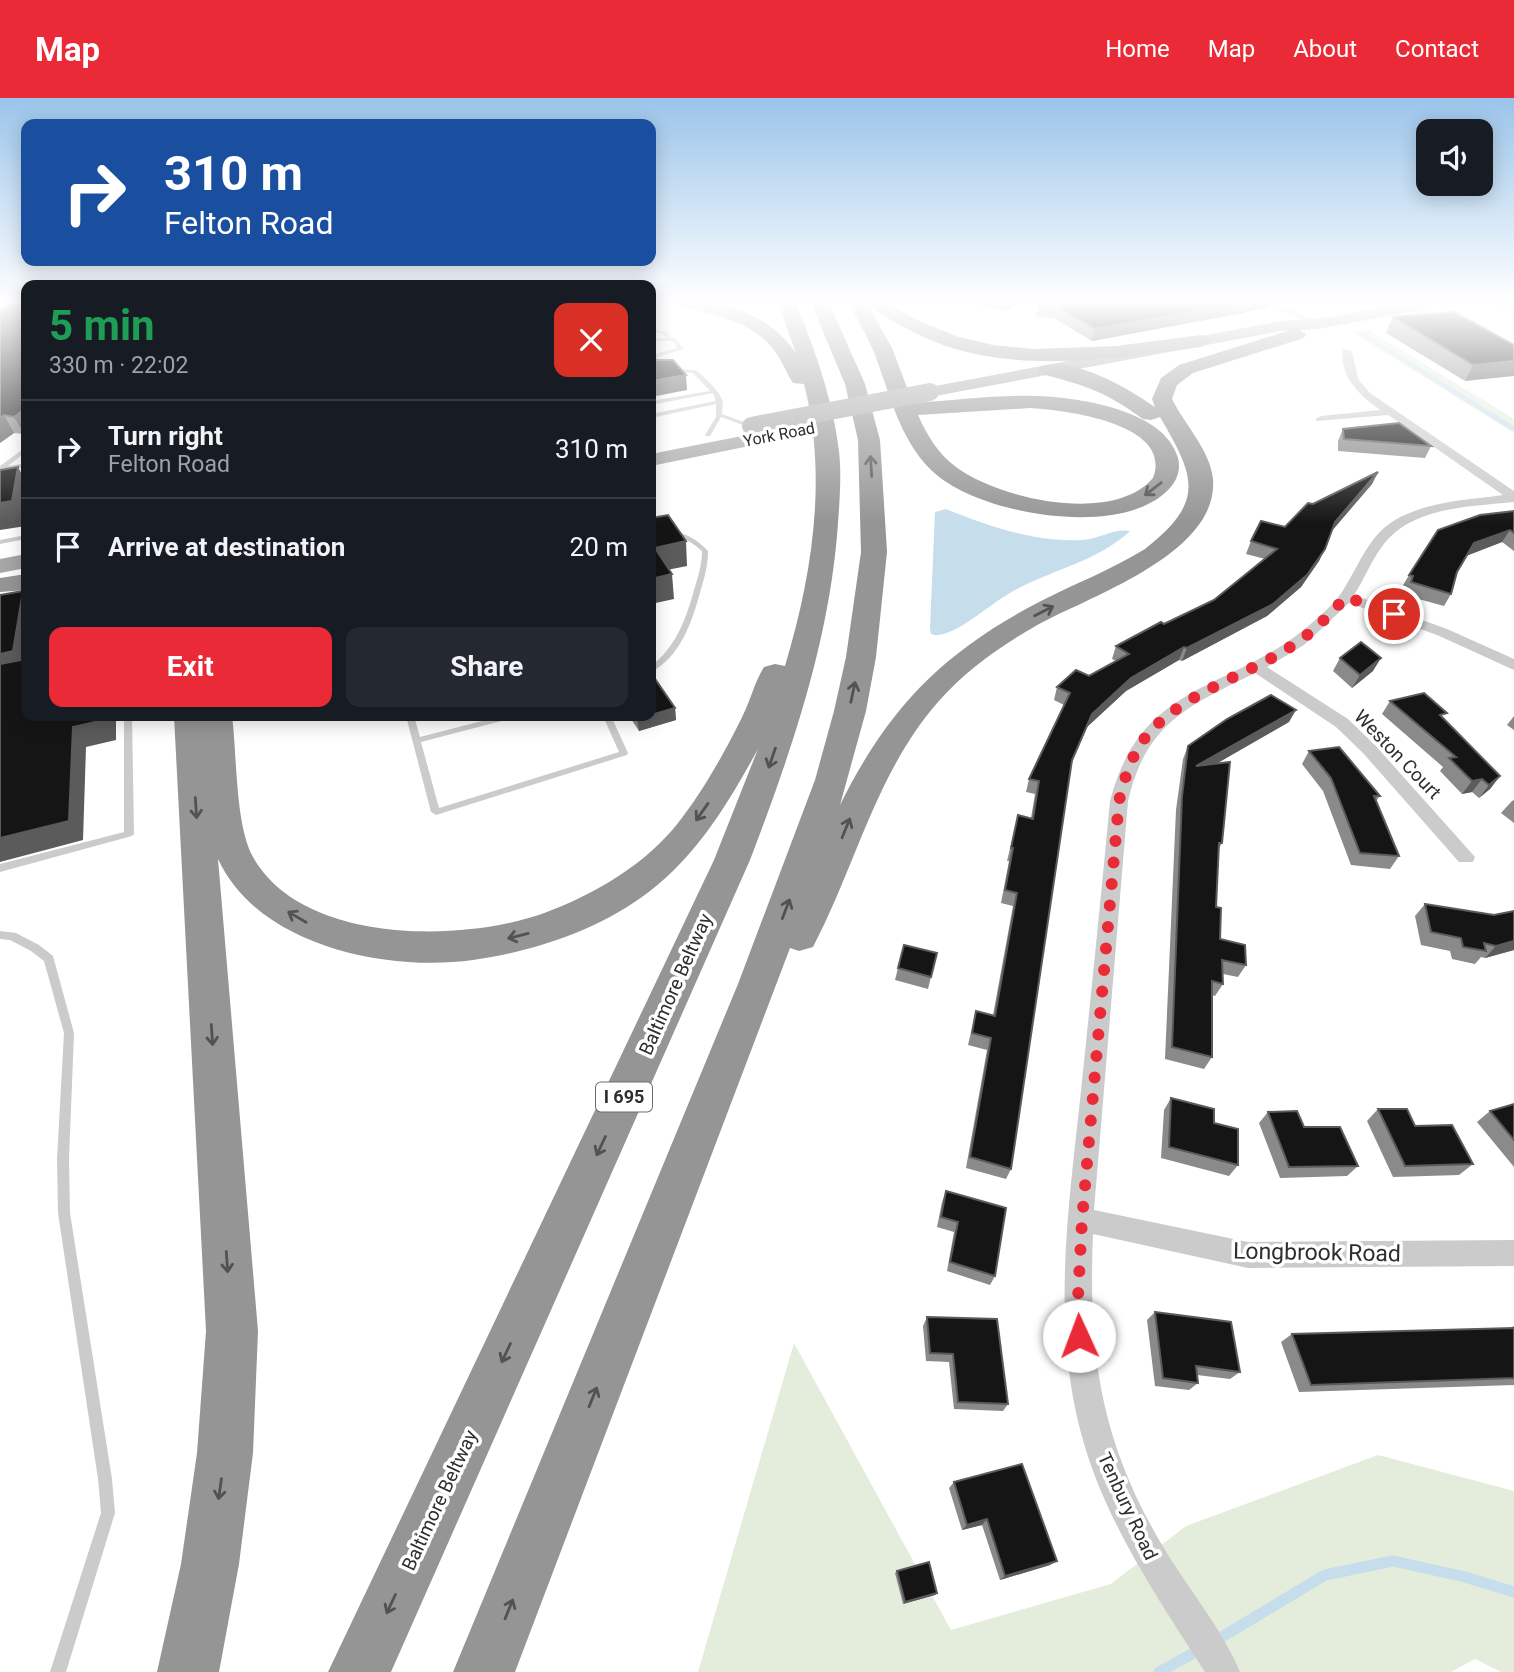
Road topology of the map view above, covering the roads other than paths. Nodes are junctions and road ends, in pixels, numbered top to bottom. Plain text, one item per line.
1 (699, 376) edge
2 (798, 376) edge
3 (811, 376) edge
4 (852, 376) edge
5 (894, 376) edge
6 (1023, 376) edge
7 (1082, 376) edge
8 (1086, 376) edge
9 (1176, 376) edge
10 (1354, 376) edge
11 (712, 392) junction
12 (933, 401) junction
13 (656, 402) edge
14 (720, 402) junction
15 (911, 408) joint
16 (1389, 412) junction
17 (656, 415) edge
18 (721, 415) junction
19 (1321, 419) dead end
20 (751, 433) junction
21 (708, 435) junction
22 (826, 441) junction
23 (656, 445) edge
24 (21, 453) edge
25 (656, 459) edge
26 (21, 466) edge
27 (0, 469) edge
28 (1199, 474) junction
29 (1514, 497) edge
30 (827, 501) junction
31 (656, 530) edge
32 (21, 538) edge
33 (0, 542) edge
34 (1346, 597) junction
35 (1514, 665) edge
36 (656, 667) edge
37 (1256, 667) junction
38 (128, 721) edge
39 (190, 721) edge
40 (217, 721) edge
41 (411, 721) edge
42 (490, 721) edge
43 (609, 721) edge
44 (416, 740) junction
45 (1466, 857) dead end
46 (0, 868) edge
47 (0, 935) edge
48 (1082, 1220) junction
49 (1514, 1252) edge
50 (617, 1337) junction
51 (58, 1672) edge
52 (188, 1672) edge
53 (359, 1672) edge
54 (484, 1672) edge
55 (1224, 1672) edge

1 - 11 lane
2 - 22 highway
3 - 22 highway, Baltimore Beltway / I 695
50 -> 4 highway
12 -> 5 highway
6 - 12 main road, York Road
7 - 12 main road, York Road
8 - 28 highway
9 - 28 highway
10 - 16 street
11 - 13 lane
11 - 14 lane
12 - 15 highway
12 - 20 main road, York Road, bridge
14 - 17 lane
14 - 18 lane
15 - 20 main road, York Road
16 - 19 street
16 - 29 street
18 - 20 lane
18 - 21 lane
20 - 21 main road, York Road
20 - 25 main road, York Road
21 - 23 main road, York Road
22 - 30 highway, Baltimore Beltway / I 695
24 - 27 lane
26 - 27 lane
50 -> 28 highway
29 - 34 street, Tenbury Road
30 -> 40 highway
30 -> 53 highway, Baltimore Beltway / I 695
31 - 36 lane
32 - 33 lane
34 - 35 street
34 - 37 street, Tenbury Road
37 - 45 street, Weston Court
37 - 48 street, Tenbury Road
38 - 46 lane
39 -> 52 highway
41 - 44 lane
42 - 44 lane
43 - 44 lane
47 - 51 lane
48 - 49 street, Longbrook Road
48 - 55 street, Tenbury Road
54 -> 50 highway

